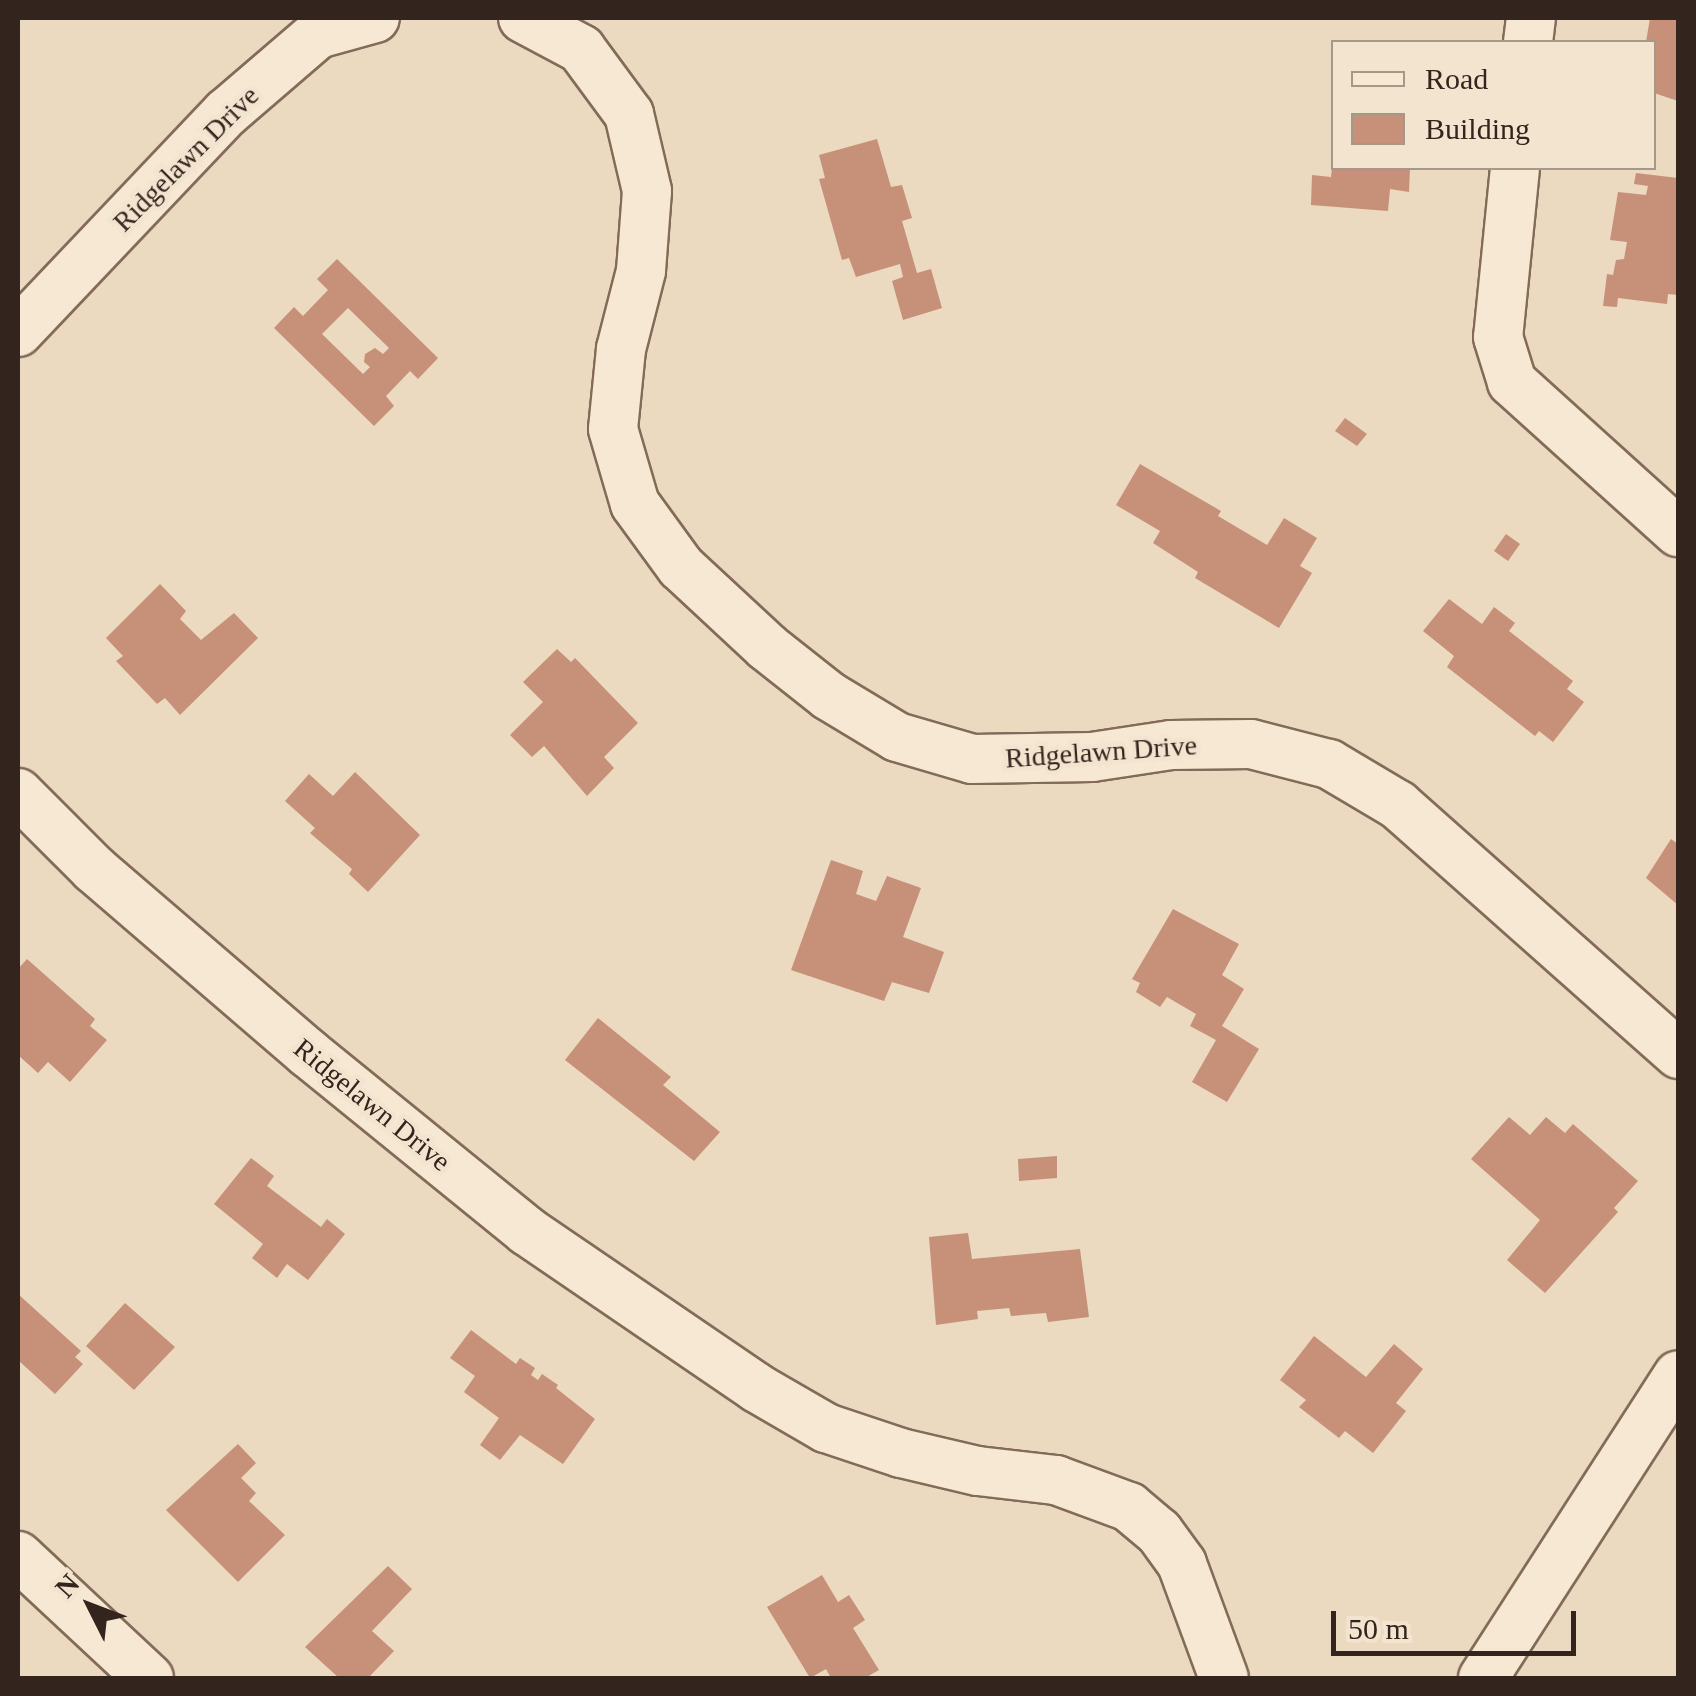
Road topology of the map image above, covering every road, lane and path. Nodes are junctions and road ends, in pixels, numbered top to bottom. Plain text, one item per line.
1 (375, 18) edge
2 (523, 18) edge
3 (1516, 170) edge
4 (18, 332) edge
5 (1678, 532) edge
6 (18, 793) edge
7 (1678, 1054) edge
8 (1678, 1375) edge
9 (18, 1556) edge
10 (149, 1678) edge
11 (1224, 1678) edge
12 (1483, 1678) edge

1 - 4 street, Ridgelawn Drive
2 - 7 street, Ridgelawn Drive
3 - 5 street
6 - 11 street, Ridgelawn Drive
8 - 12 street
9 - 10 street

